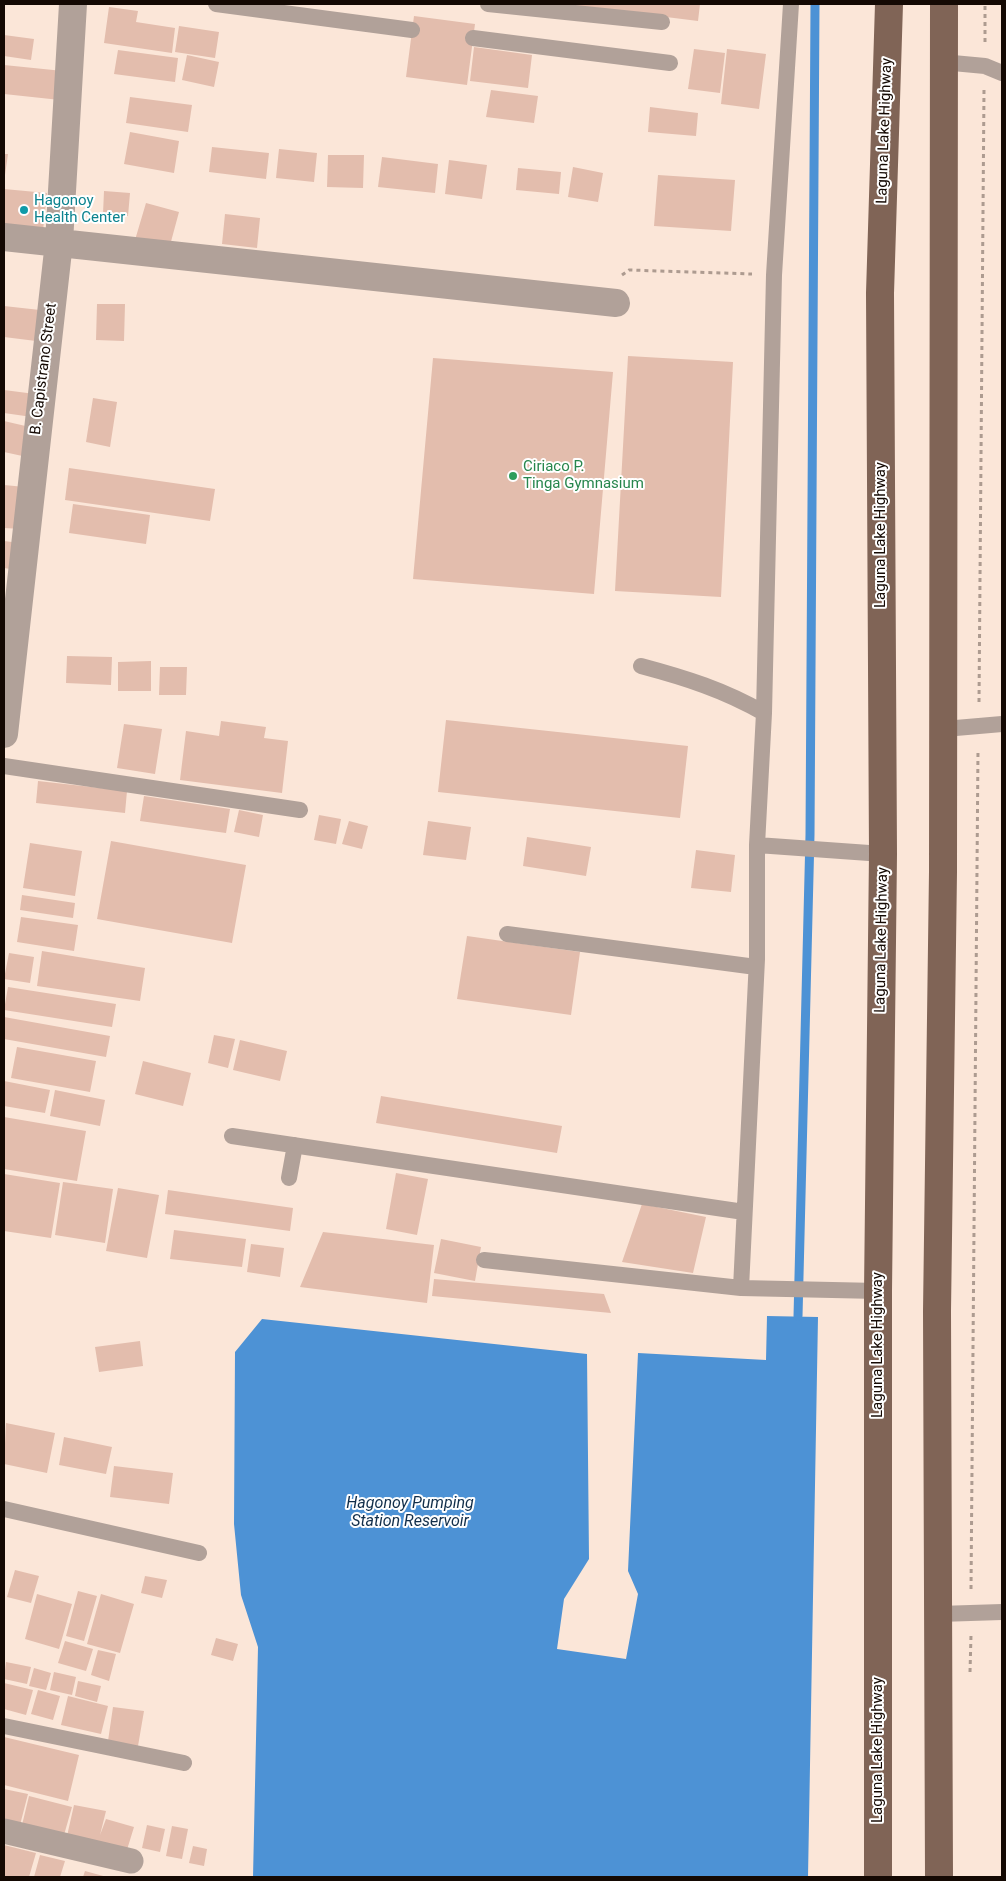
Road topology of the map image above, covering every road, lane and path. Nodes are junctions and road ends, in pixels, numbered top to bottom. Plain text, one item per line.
1 (72, 4) edge
2 (216, 4) edge
3 (488, 4) edge
4 (791, 4) edge
5 (889, 4) edge
6 (944, 4) edge
7 (985, 4) edge
8 (662, 22) dead end
9 (412, 30) dead end
10 (473, 38) dead end
11 (942, 62) junction
12 (670, 63) dead end
13 (985, 66) junction
14 (1002, 73) edge
15 (4, 237) edge
16 (59, 242) junction
17 (774, 275) junction
18 (616, 303) joint
19 (641, 666) dead end
20 (764, 713) junction
21 (1002, 724) edge
22 (979, 727) junction
23 (944, 729) junction
24 (4, 734) edge
25 (4, 766) edge
26 (300, 810) dead end
27 (757, 845) junction
28 (883, 854) junction
29 (507, 934) dead end
30 (756, 967) junction
31 (232, 1136) dead end
32 (295, 1144) junction
33 (289, 1178) dead end
34 (744, 1212) junction
35 (484, 1260) dead end
36 (741, 1288) junction
37 (878, 1291) junction
38 (4, 1509) edge
39 (199, 1553) dead end
40 (1002, 1612) edge
41 (939, 1614) junction
42 (971, 1614) junction
43 (970, 1673) dead end
44 (4, 1726) edge
45 (184, 1763) dead end
46 (4, 1831) edge
47 (131, 1861) dead end
48 (878, 1877) edge
49 (939, 1877) edge

1 - 16 street, B. Capistrano Street
2 - 9 lane
3 - 8 lane
4 - 17 lane
5 - 28 main road, Laguna Lake Highway
6 - 11 main road
7 - 13 path
10 - 12 lane
11 - 13 lane
11 - 23 main road
13 - 14 lane
13 - 22 path
15 - 16 street
16 - 18 street
16 - 24 street, B. Capistrano Street
17 - 18 path
17 - 20 lane
19 - 20 lane
20 - 27 lane
21 - 22 lane
22 - 23 lane
22 - 42 path
23 - 41 main road
25 - 26 lane
27 - 28 lane
27 - 30 lane
28 - 37 main road, Laguna Lake Highway
29 - 30 lane
30 - 34 lane
31 - 32 lane
32 - 33 lane
32 - 34 lane
34 - 36 lane
35 - 36 lane
36 - 37 lane
37 - 48 main road, Laguna Lake Highway
38 - 39 lane
40 - 42 lane
41 - 42 lane
41 - 49 main road
42 - 43 path
44 - 45 lane
46 - 47 street

